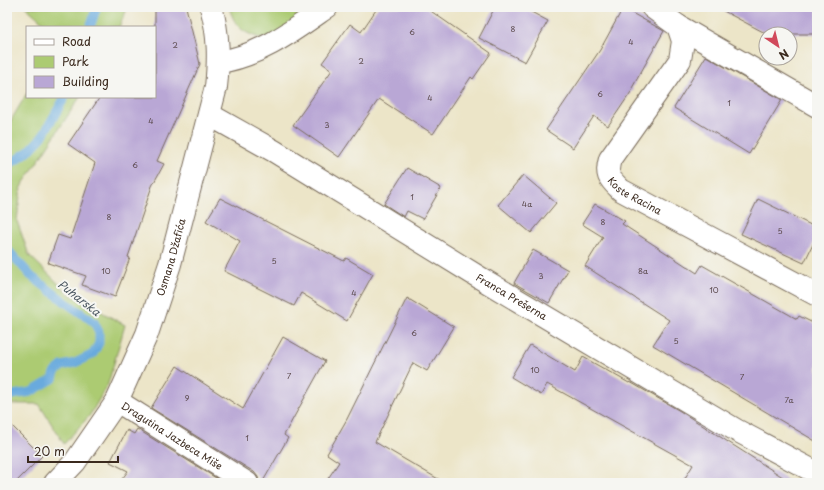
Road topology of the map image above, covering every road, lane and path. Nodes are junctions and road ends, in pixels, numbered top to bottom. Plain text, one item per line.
1 (211, 7) edge
2 (327, 7) edge
3 (652, 7) edge
4 (678, 26) junction
5 (219, 62) junction
6 (817, 106) edge
7 (210, 115) junction
8 (817, 295) edge
9 (117, 401) junction
10 (817, 473) edge
11 (55, 483) edge
12 (247, 483) edge

1 - 5 street, Osmana Džafića
2 - 5 street
3 - 4 street
4 - 6 street
4 - 8 street, Koste Racina
5 - 7 street, Osmana Džafića
7 - 9 street, Osmana Džafića
7 - 10 street, Franca Prešerna
9 - 11 street, Osmana Džafića
9 - 12 street, Dragutina Jazbeca Miše

